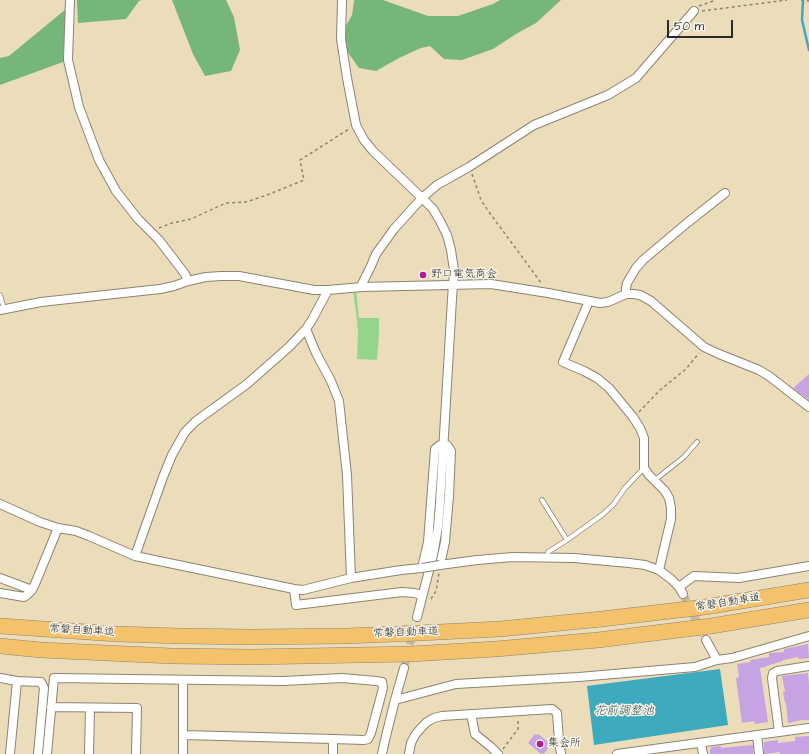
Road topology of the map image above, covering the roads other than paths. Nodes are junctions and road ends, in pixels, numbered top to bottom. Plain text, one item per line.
1 (70, 0) edge
2 (342, 0) edge
3 (694, 11) road end
4 (725, 193) dead end
5 (422, 198) junction
6 (188, 281) junction
7 (453, 285) junction
8 (362, 287) junction
9 (328, 290) junction
10 (626, 294) junction
11 (0, 295) edge
12 (589, 301) junction
13 (2, 310) edge
14 (306, 329) junction
15 (809, 407) edge
16 (697, 442) dead end
17 (444, 445) junction
18 (644, 468) junction
19 (655, 481) junction
20 (542, 500) dead end
21 (0, 504) edge
22 (58, 528) junction
23 (567, 540) junction
24 (135, 556) junction
25 (547, 557) junction
26 (440, 565) junction
27 (809, 566) edge
28 (422, 568) junction
29 (660, 570) junction
30 (0, 578) edge
31 (351, 578) junction
32 (32, 590) junction
33 (294, 590) junction
34 (809, 590) edge
35 (0, 593) edge
36 (422, 595) junction
37 (809, 610) edge
38 (417, 617) tunnel mouth
39 (0, 626) edge
40 (809, 636) edge
41 (706, 640) tunnel mouth
42 (0, 646) edge
43 (717, 660) junction
44 (809, 666) edge
45 (404, 668) tunnel mouth
46 (0, 678) edge
47 (183, 680) junction
48 (17, 681) junction
49 (395, 700) junction
50 (51, 707) junction
51 (90, 708) junction
52 (471, 714) junction
53 (809, 728) edge
54 (779, 732) junction
55 (183, 735) junction
56 (757, 736) junction
57 (333, 739) junction
58 (701, 743) junction
59 (500, 752) edge
60 (653, 752) edge
61 (10, 754) edge
62 (38, 754) edge
63 (47, 754) edge
64 (89, 754) edge
65 (136, 754) edge
66 (183, 754) edge
67 (333, 754) edge
68 (382, 754) edge
69 (409, 754) edge
70 (561, 754) edge
71 (616, 754) edge
72 (703, 754) edge
73 (759, 754) edge

1 - 6 street
2 - 5 street
3 - 5 street
4 - 10 street
5 - 7 street
5 - 8 street
6 - 9 street
6 - 13 street
7 - 8 street
7 - 12 street
7 - 17 street
8 - 9 street
9 - 14 street
10 - 12 street
10 - 15 street
11 - 13 lane
12 - 18 street
14 - 24 street
14 - 31 street
16 - 19 lane
17 - 26 street
17 - 28 street
17 - 36 street
18 - 19 street
18 - 23 lane
19 - 29 street
20 - 23 lane
21 - 22 street
22 - 24 street
22 - 32 street
23 - 25 lane
24 - 33 street
25 - 26 street
25 - 29 street
26 - 28 street, bridge
27 - 29 street
28 - 31 street
30 - 32 street
31 - 33 street
32 - 35 street
33 - 36 street
34 - 39 highway, 常磐自動車道
36 - 38 street
37 - 42 highway, 常磐自動車道
40 - 43 street
41 - 43 street
43 - 49 street
44 - 54 street
45 - 49 street
46 - 48 street
47 - 50 street
47 - 55 street
47 - 57 street
48 - 61 street
48 - 62 street
49 - 68 street
50 - 51 street
50 - 63 street
51 - 64 street
51 - 65 street
52 - 59 street
52 - 69 street
52 - 70 street
53 - 54 street
54 - 56 street
55 - 57 street
55 - 66 street
56 - 58 street
56 - 73 street
57 - 67 street
58 - 60 street
58 - 72 street
60 - 71 street

